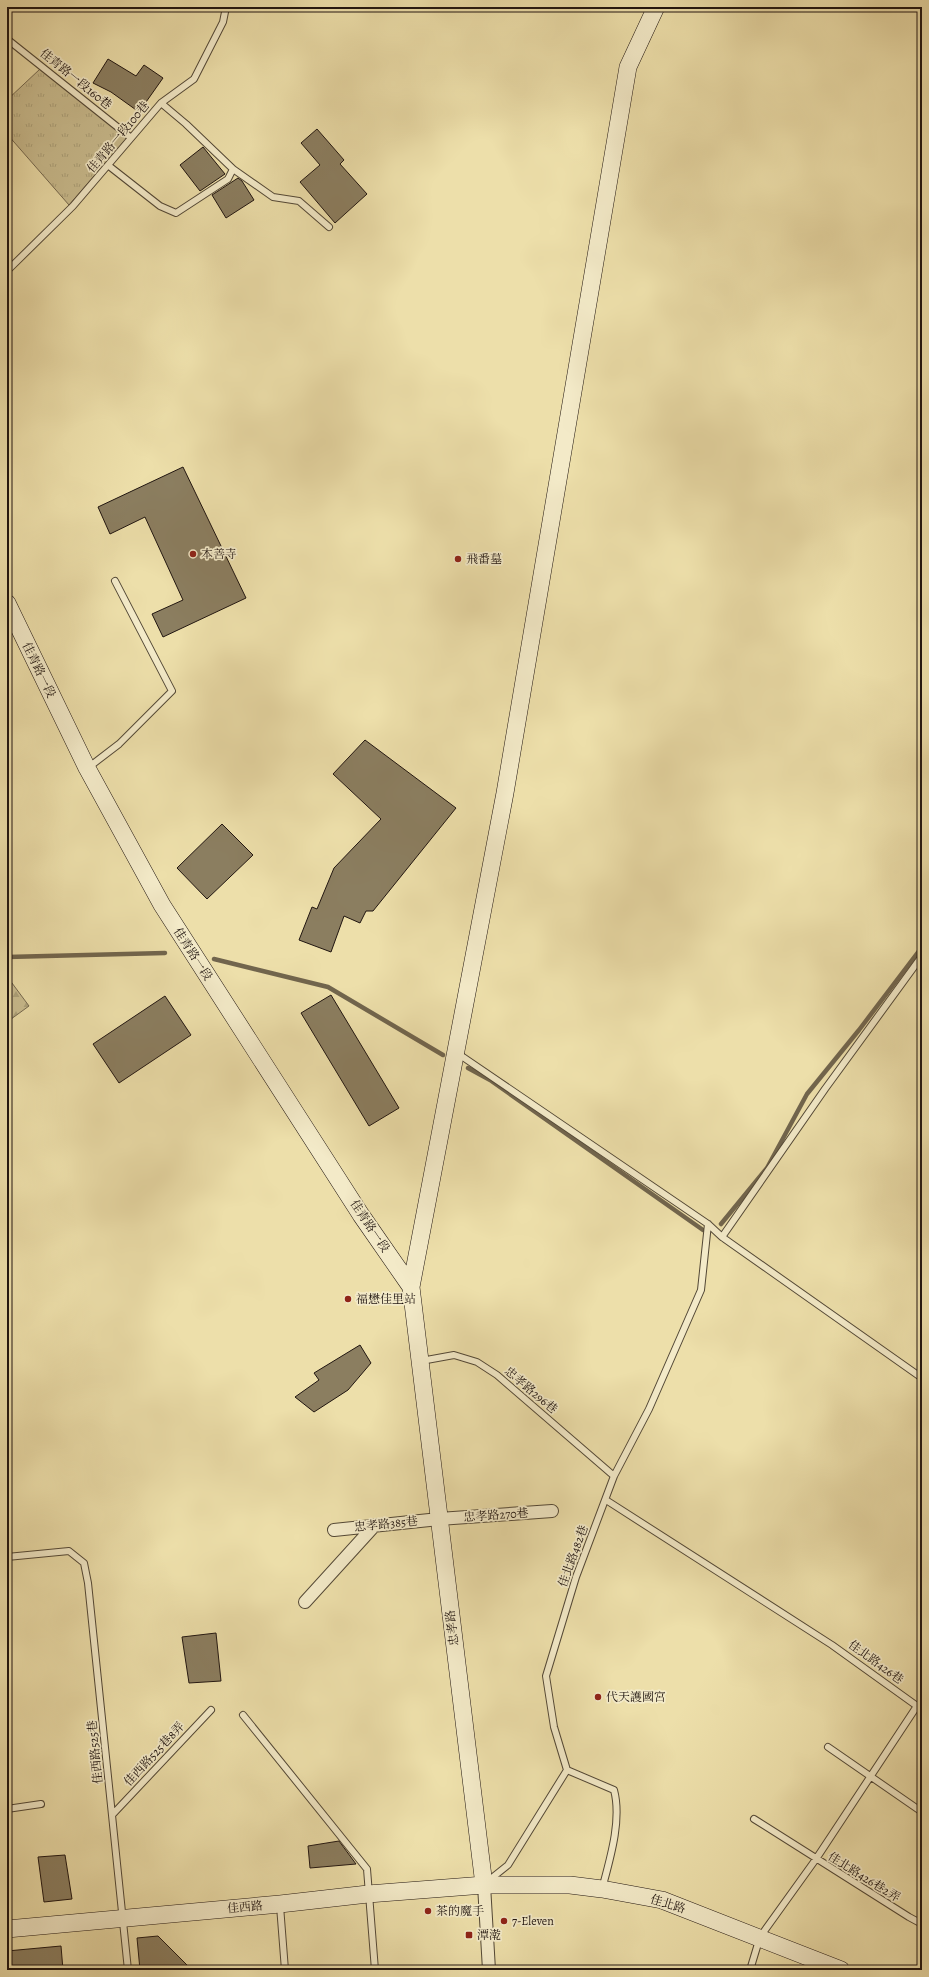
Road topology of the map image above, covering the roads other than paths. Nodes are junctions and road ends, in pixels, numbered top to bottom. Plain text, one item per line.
1 (226, 7) edge
2 (656, 7) edge
3 (7, 39) edge
4 (161, 103) junction
5 (130, 137) junction
6 (109, 166) junction
7 (233, 169) junction
8 (329, 227) dead end
9 (7, 271) edge
10 (115, 581) dead end
11 (7, 603) edge
12 (88, 768) junction
13 (922, 956) edge
14 (457, 1053) junction
15 (708, 1224) junction
16 (722, 1237) junction
17 (411, 1287) junction
18 (420, 1361) junction
19 (922, 1378) edge
20 (614, 1476) junction
21 (606, 1500) junction
22 (552, 1511) dead end
23 (439, 1519) junction
24 (375, 1525) junction
25 (334, 1530) dead end
26 (7, 1557) edge
27 (305, 1602) dead end
28 (922, 1700) edge
29 (917, 1706) junction
30 (211, 1710) dead end
31 (243, 1715) dead end
32 (828, 1747) dead end
33 (567, 1770) junction
34 (870, 1777) junction
35 (41, 1804) dead end
36 (7, 1809) edge
37 (922, 1812) edge
38 (113, 1814) junction
39 (754, 1819) dead end
40 (816, 1859) junction
41 (484, 1885) junction
42 (602, 1889) junction
43 (368, 1894) junction
44 (280, 1904) junction
45 (123, 1919) junction
46 (922, 1924) edge
47 (7, 1929) edge
48 (760, 1937) junction
49 (128, 1970) edge
50 (286, 1970) edge
51 (375, 1970) edge
52 (489, 1970) edge
53 (750, 1970) edge
54 (841, 1970) edge

1 - 4 lane, 佳青路一段100巷
2 - 14 street
3 - 5 lane, 佳青路一段160巷
4 - 5 lane, 佳青路一段100巷
4 - 7 lane
5 - 6 lane, 佳青路一段100巷
6 - 7 lane
6 - 9 lane, 佳青路一段100巷
7 - 8 lane
10 - 12 lane
11 - 12 street, 佳青路一段
12 - 17 street, 佳青路一段
13 - 16 lane
14 - 15 lane
14 - 17 street
15 - 16 lane
15 - 20 lane, 佳北路482巷
16 - 19 lane
17 - 18 street, 忠孝路
18 - 20 lane, 忠孝路296巷
18 - 23 street, 忠孝路
20 - 21 lane, 佳北路482巷
21 - 29 lane, 佳北路426巷
21 - 33 lane, 佳北路482巷
22 - 23 street, 忠孝路270巷
23 - 24 street, 忠孝路385巷
23 - 41 street, 忠孝路
24 - 25 street, 忠孝路385巷
24 - 27 street
26 - 38 lane, 佳西路525巷
28 - 29 lane
29 - 34 lane
30 - 38 lane, 佳西路525巷8弄
31 - 43 lane
32 - 34 lane
33 - 41 lane
33 - 42 lane
34 - 37 lane
34 - 40 lane
35 - 36 lane
38 - 45 lane, 佳西路525巷
39 - 40 lane, 佳北路426巷2弄
40 - 46 lane, 佳北路426巷2弄
40 - 48 lane
41 - 42 street, 佳北路
41 - 43 street, 佳西路
41 - 52 street, 忠孝路
42 - 48 street, 佳北路
43 - 44 street, 佳西路
43 - 51 lane
44 - 45 street, 佳西路
44 - 50 lane
45 - 47 street, 佳西路
45 - 49 lane, 佳西路525巷
48 - 53 lane
48 - 54 street, 佳北路

